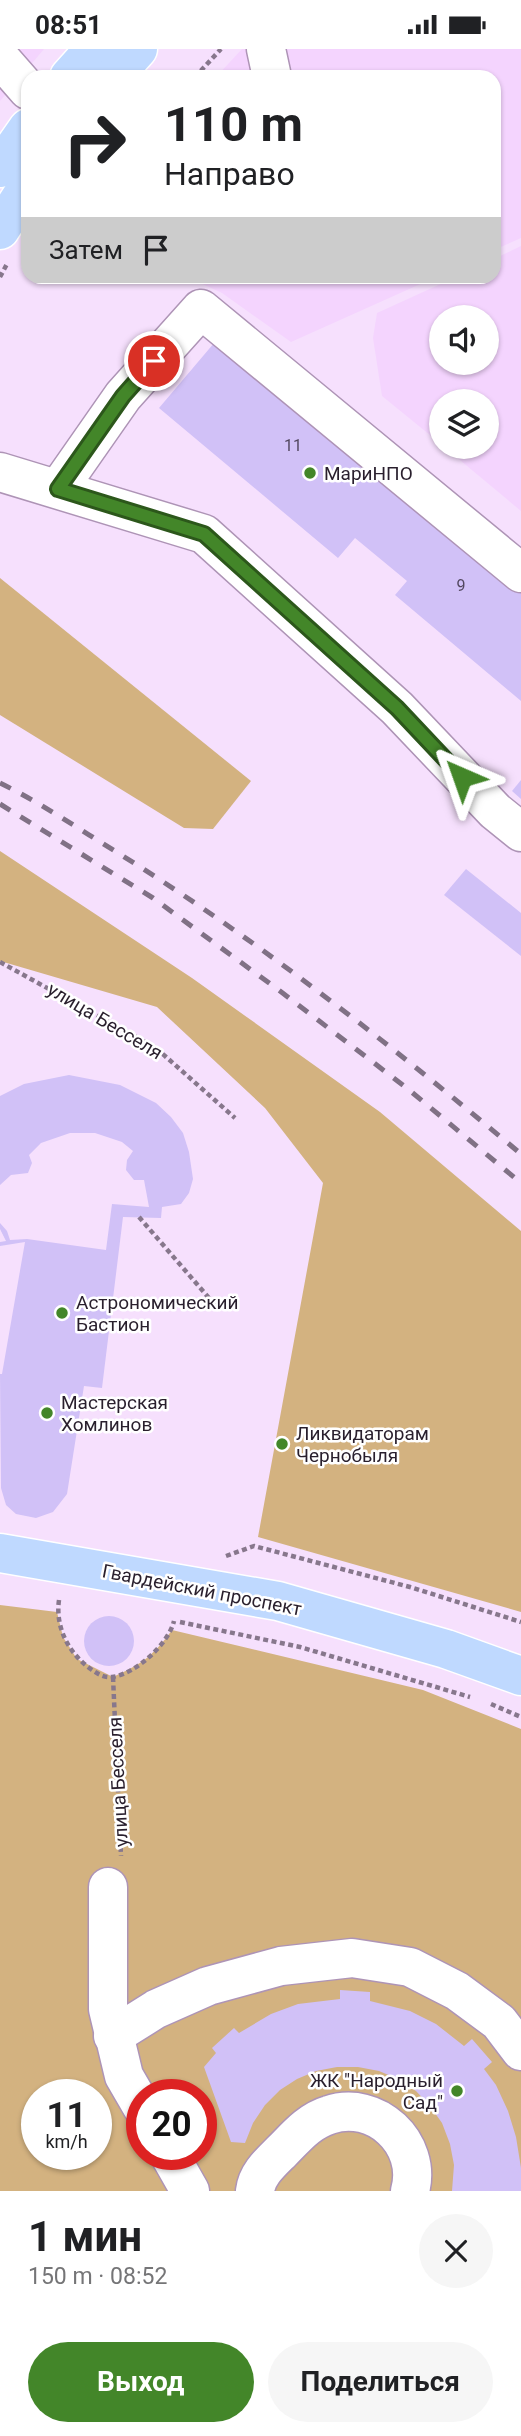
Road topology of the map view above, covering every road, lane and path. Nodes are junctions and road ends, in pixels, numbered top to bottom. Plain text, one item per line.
1 (94, 49) edge
2 (138, 49) edge
3 (221, 49) edge
4 (266, 49) edge
5 (0, 58) edge
6 (75, 70) edge
7 (119, 70) edge
8 (202, 70) edge
9 (270, 70) edge
10 (21, 82) edge
11 (19, 187) edge
12 (0, 230) edge
13 (0, 472) edge
14 (58, 489) junction
15 (521, 572) edge
16 (521, 832) edge
17 (0, 962) edge
18 (235, 1118) dead end
19 (139, 1217) dead end
20 (215, 1305) dead end
21 (0, 1553) edge
22 (218, 1558) dead end
23 (47, 1598) dead end
24 (59, 1600) junction
25 (72, 1602) dead end
26 (161, 1618) dead end
27 (174, 1621) junction
28 (521, 1622) edge
29 (521, 1676) edge
30 (113, 1677) junction
31 (479, 1700) dead end
32 (489, 1704) dead end
33 (521, 1717) edge
34 (115, 1874) joint
35 (113, 2036) junction
36 (521, 2052) edge
37 (126, 2079) edge
38 (178, 2170) edge
39 (190, 2191) edge
40 (255, 2191) edge
41 (410, 2191) edge

1 - 6 main road
2 - 7 main road
3 - 8 path
4 - 9 street
5 - 10 street
11 - 12 main road
13 - 14 street
14 - 15 street
14 - 16 street
17 - 18 path, улица Бесселя
19 - 20 path
21 - 29 main road, Гвардейский проспект
22 - 28 path
23 - 24 path
24 - 25 path
24 - 30 path
26 - 27 path
27 - 30 path
27 - 31 path
30 - 34 path, улица Бесселя
32 - 33 path
34 - 35 street
35 - 36 street
35 - 37 street
38 - 39 street
40 - 41 street

